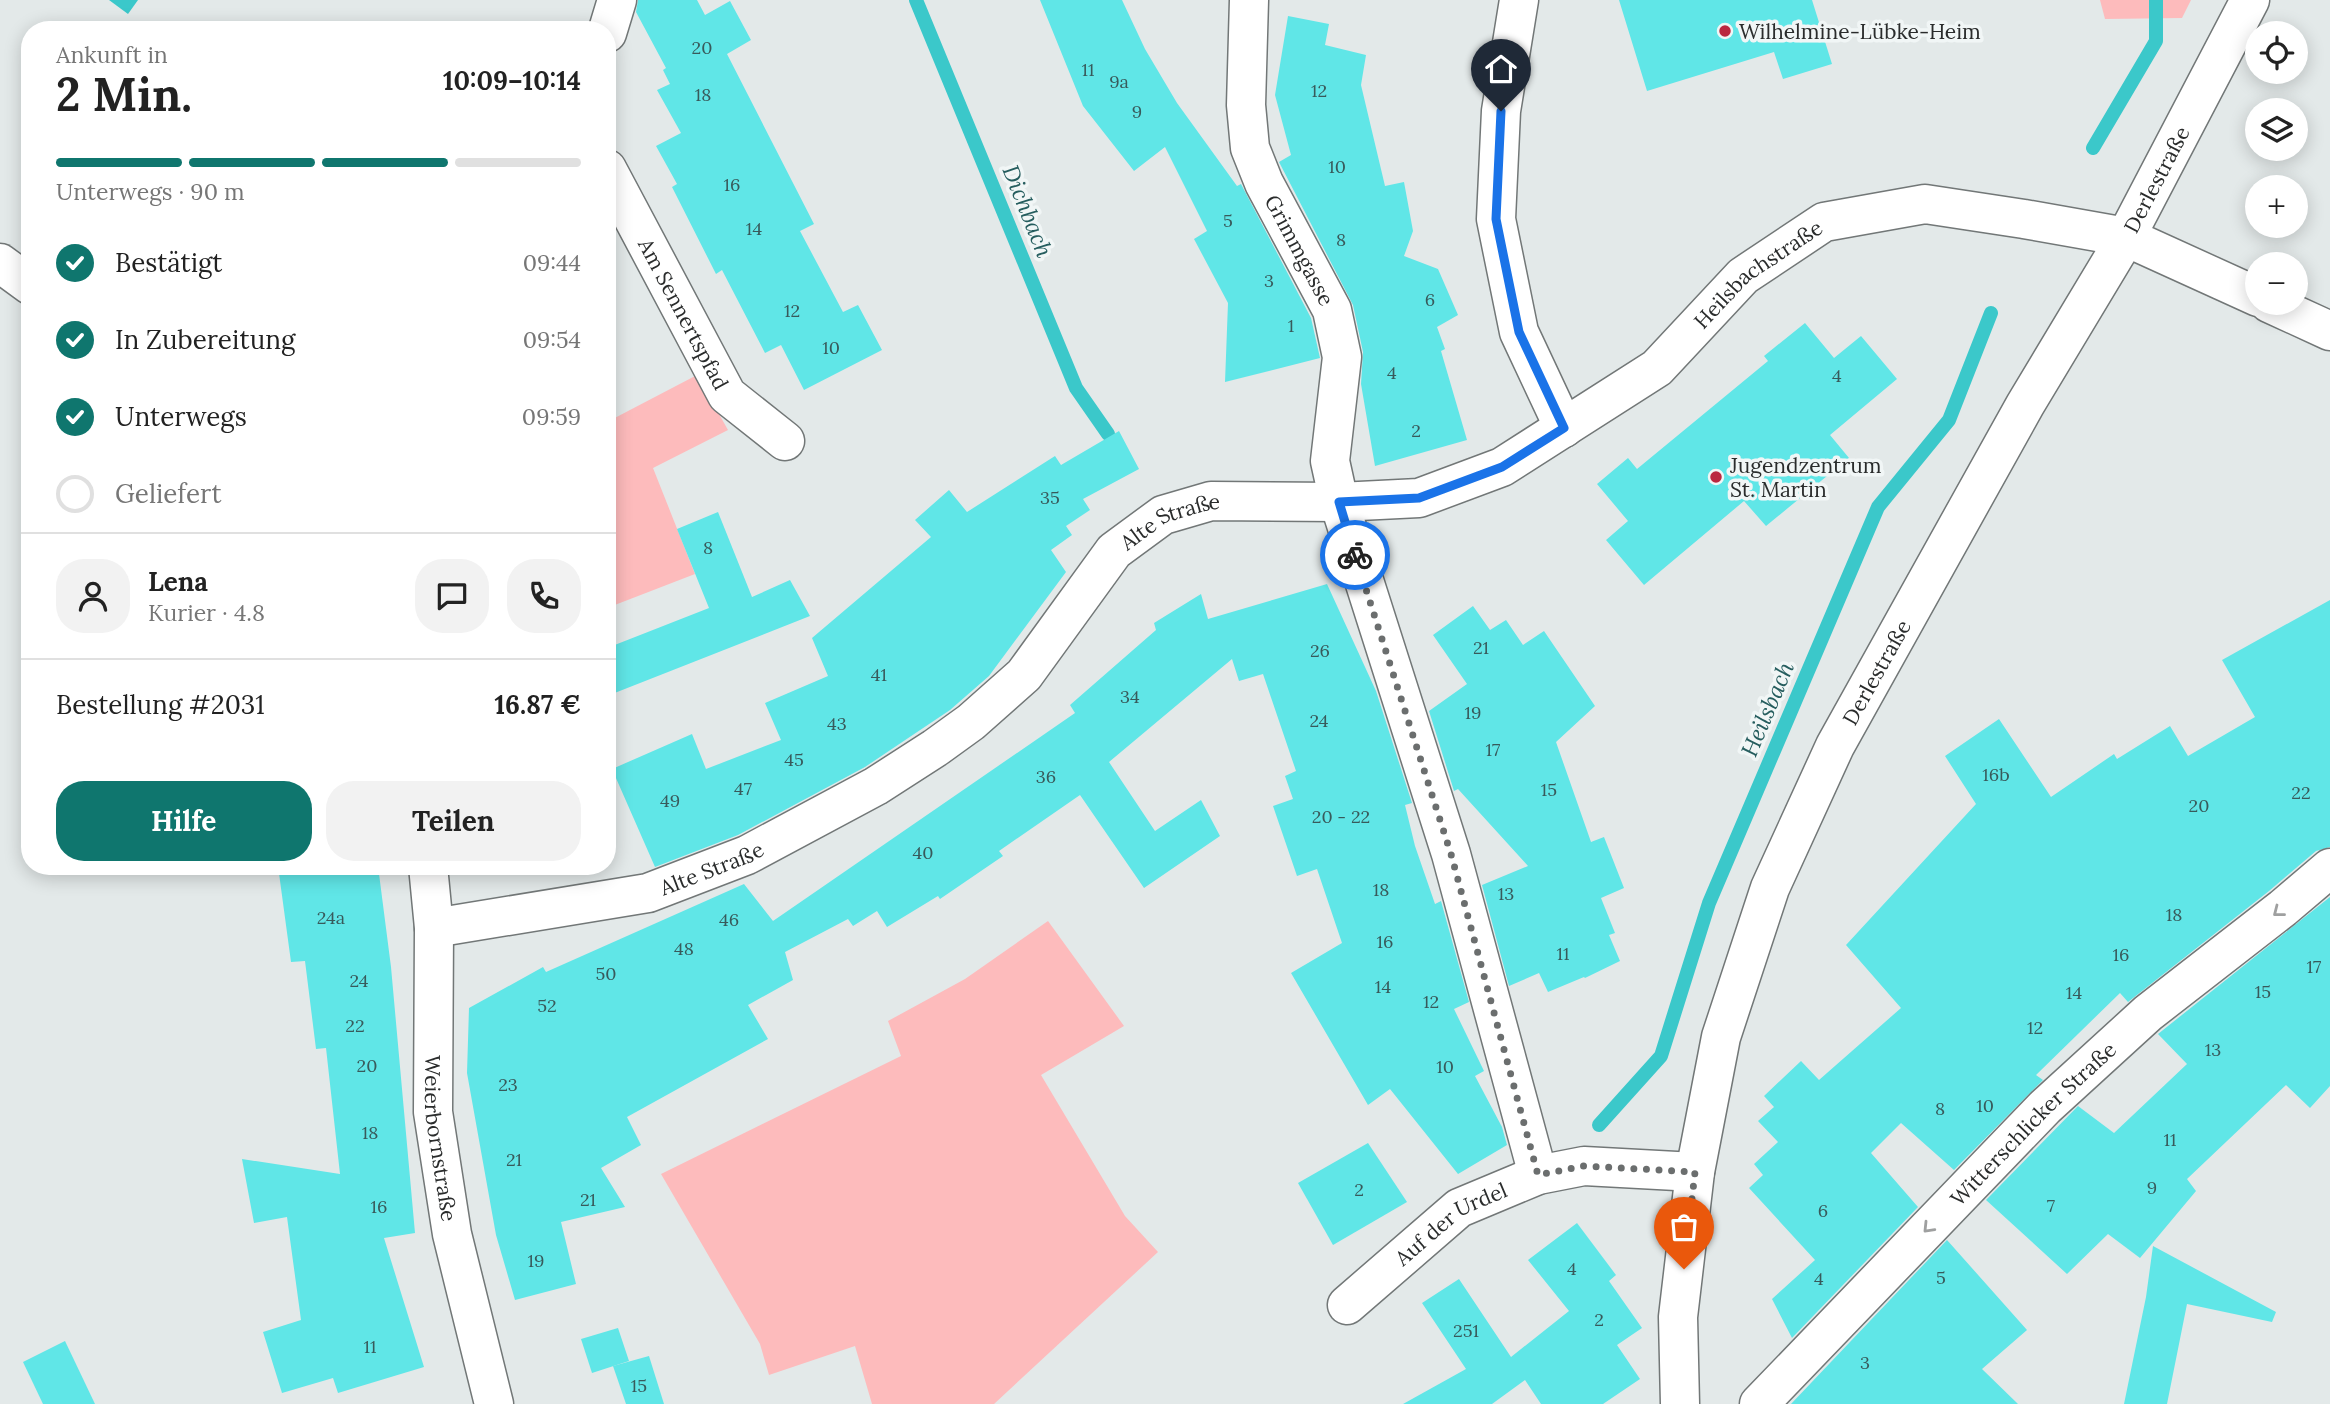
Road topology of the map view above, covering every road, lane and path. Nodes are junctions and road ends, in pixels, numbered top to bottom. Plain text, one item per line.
1 (617, 0) edge
2 (1250, 0) edge
3 (1519, 0) edge
4 (2249, 0) edge
5 (611, 21) edge
6 (616, 186) edge
7 (2126, 237) junction
8 (0, 263) edge
9 (21, 278) edge
10 (2245, 291) edge
11 (2295, 315) edge
12 (2330, 331) edge
13 (1564, 428) junction
14 (785, 441) dead end
15 (1339, 502) junction
16 (2330, 868) edge
17 (429, 875) edge
18 (434, 928) junction
19 (1695, 1172) junction
20 (1538, 1175) junction
21 (1347, 1305) dead end
22 (494, 1404) edge
23 (1680, 1404) edge
24 (1759, 1404) edge

1 - 5 street
2 - 15 street, Grimmgasse
3 - 13 street
4 - 7 street, Derlestraße
6 - 14 street, Am Sennertspfad
7 - 10 street, Heilsbachstraße
7 - 13 street, Heilsbachstraße
7 - 19 street, Derlestraße
8 - 9 street
11 - 12 street
13 - 15 street, Heilsbachstraße
15 - 18 street, Alte Straße
15 - 20 street
16 -> 24 street, Witterschlicker Straße
17 - 18 street, Weierbornstraße
18 - 22 street, Weierbornstraße
19 - 20 street, Auf der Urdel
19 - 23 street, Derlestraße
20 - 21 street, Auf der Urdel

